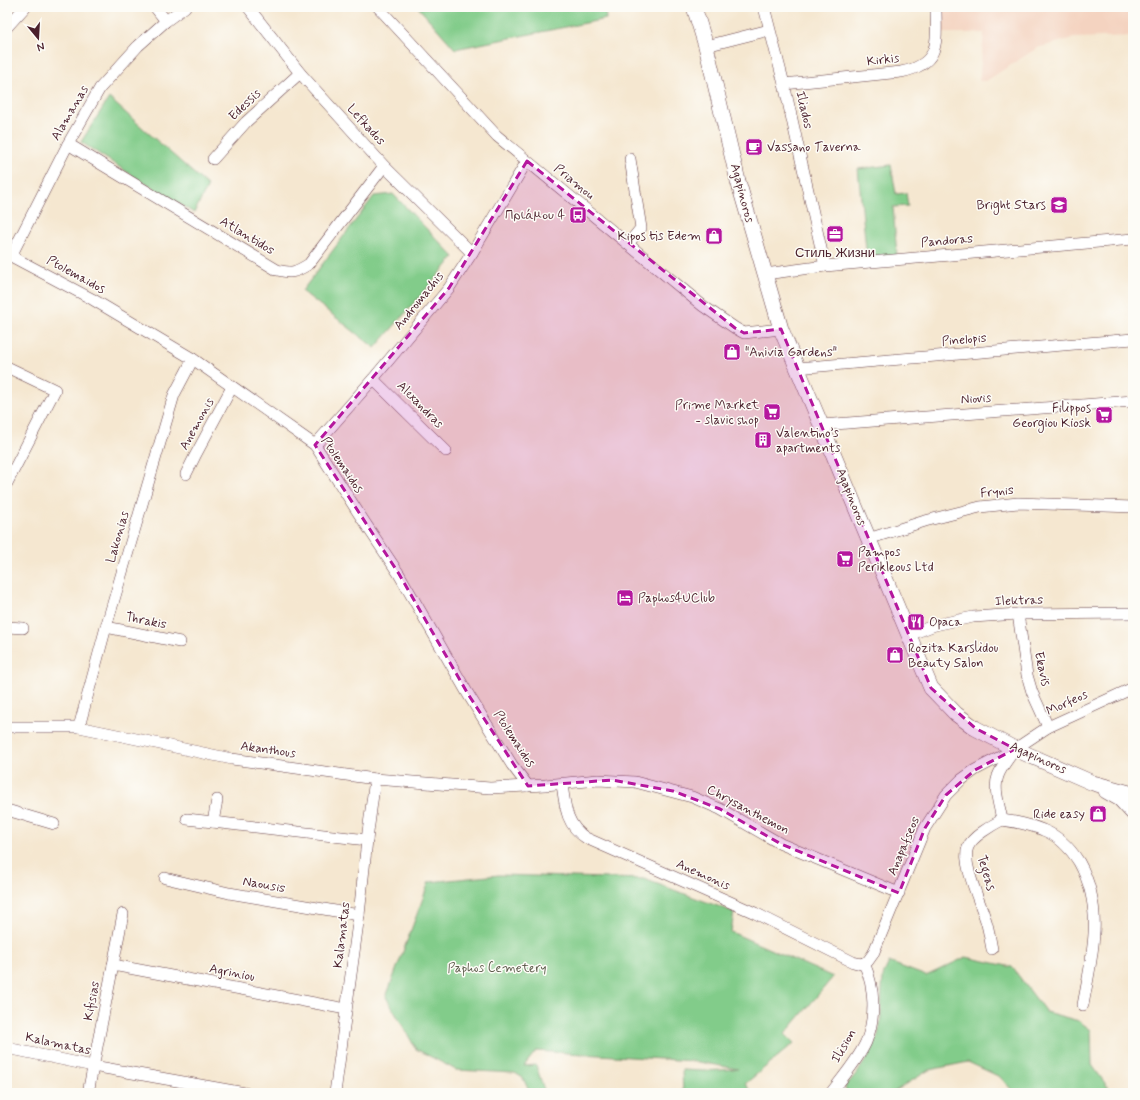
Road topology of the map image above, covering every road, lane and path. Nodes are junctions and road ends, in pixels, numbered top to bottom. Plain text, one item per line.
1 (25, 7) edge
2 (155, 7) edge
3 (185, 7) edge
4 (248, 7) edge
5 (378, 7) edge
6 (694, 7) edge
7 (764, 7) edge
8 (936, 7) edge
9 (166, 21) junction
10 (7, 27) edge
11 (769, 30) junction
12 (706, 46) junction
13 (300, 73) junction
14 (784, 84) junction
15 (68, 144) junction
16 (213, 159) dead end
17 (630, 159) dead end
18 (527, 161) junction
19 (384, 166) junction
20 (1133, 239) edge
21 (628, 244) junction
22 (472, 253) junction
23 (9, 255) edge
24 (825, 266) junction
25 (765, 274) junction
26 (781, 329) junction
27 (1133, 339) edge
28 (192, 359) junction
29 (7, 366) edge
30 (797, 368) junction
31 (373, 379) junction
32 (232, 387) junction
33 (1133, 401) edge
34 (822, 425) junction
35 (315, 445) junction
36 (446, 451) dead end
37 (186, 474) dead end
38 (7, 483) edge
39 (1133, 507) edge
40 (868, 539) junction
41 (1133, 613) edge
42 (1018, 614) junction
43 (7, 627) edge
44 (106, 627) junction
45 (23, 628) dead end
46 (909, 635) junction
47 (180, 642) dead end
48 (1133, 688) edge
49 (7, 727) edge
50 (79, 727) junction
51 (1048, 727) junction
52 (1015, 749) junction
53 (375, 779) junction
54 (1093, 783) junction
55 (562, 784) junction
56 (528, 786) junction
57 (1133, 794) edge
58 (217, 800) dead end
59 (7, 810) edge
60 (1133, 813) edge
61 (188, 819) dead end
62 (1002, 820) junction
63 (213, 822) junction
64 (54, 824) dead end
65 (366, 840) junction
66 (166, 878) dead end
67 (899, 893) junction
68 (123, 914) dead end
69 (359, 915) junction
70 (992, 949) dead end
71 (864, 963) junction
72 (113, 965) junction
73 (1083, 1005) dead end
74 (346, 1009) junction
75 (7, 1048) edge
76 (93, 1066) junction
77 (88, 1093) edge
78 (245, 1093) edge
79 (335, 1093) edge
80 (831, 1093) edge

1 - 10 street
2 - 9 street
3 - 9 street, Alamanas
4 - 13 street, Lefkados
5 - 18 street, Priamou
6 - 12 main road, Agapinoros
7 - 11 street, Iliados
8 - 14 street, Kirkis
9 - 15 street, Alamanas
11 - 12 street
11 - 14 street, Iliados
12 - 25 main road, Agapinoros
13 - 16 street, Edessis
13 - 19 street, Lefkados
14 - 24 street, Iliados
15 - 19 street, Atlantidos
15 - 23 street, Alamanas
17 - 21 street
18 - 21 street, Priamou
18 - 22 street, Andromachis
19 - 22 street, Lefkados
20 - 24 street, Pandoras
21 - 26 street, Priamou
22 - 31 street, Andromachis
23 - 28 street, Ptolemaidos
24 - 25 street, Pandoras
25 - 26 main road, Agapinoros
26 - 30 main road, Agapinoros
27 - 30 street, Pinelopis
28 - 32 street, Ptolemaidos
28 - 44 street, Lakonias
29 - 38 street
30 - 34 main road, Agapinoros
31 - 35 street, Andromachis
31 - 36 street, Alexandras
32 - 35 street, Ptolemaidos
32 - 37 street, Anemonis
33 - 34 street, Niovis
34 - 40 main road, Agapinoros
35 - 56 street, Ptolemaidos
39 - 40 street, Frynis
40 - 46 main road, Agapinoros
41 - 42 street, Ilektras
42 - 46 street, Ilektras
42 - 51 street, Ekavis
43 - 45 street
44 - 47 street, Thrakis
44 - 50 street, Lakonias
46 - 52 main road, Agapinoros
48 - 51 street, Morfeos
49 - 50 street, Akanthous
50 - 53 street, Akanthous
51 - 52 street, Morfeos
52 - 54 main road, Agapinoros
52 - 62 street
52 - 67 street, Anapafseos
53 - 56 street, Akanthous
53 - 65 street, Kalamatas
54 - 57 main road
54 - 60 main road
55 - 56 street, Chrysanthemon
55 - 67 street, Chrysanthemon
55 - 71 street, Anemonis
58 - 63 street
59 - 64 street
61 - 63 street
62 - 70 street, Tegeas
62 - 73 street
63 - 65 street
65 - 69 street, Kalamatas
66 - 69 street, Naousis
67 - 71 street, Anapafseos
68 - 72 street, Kifisias
69 - 74 street, Kalamatas
71 - 80 street, Ilision
72 - 74 street, Agriniou
72 - 76 street, Kifisias
74 - 79 street, Kalamatas
75 - 76 street, Kalamatas
76 - 77 street, Kifisias
76 - 78 street, Kalamatas

